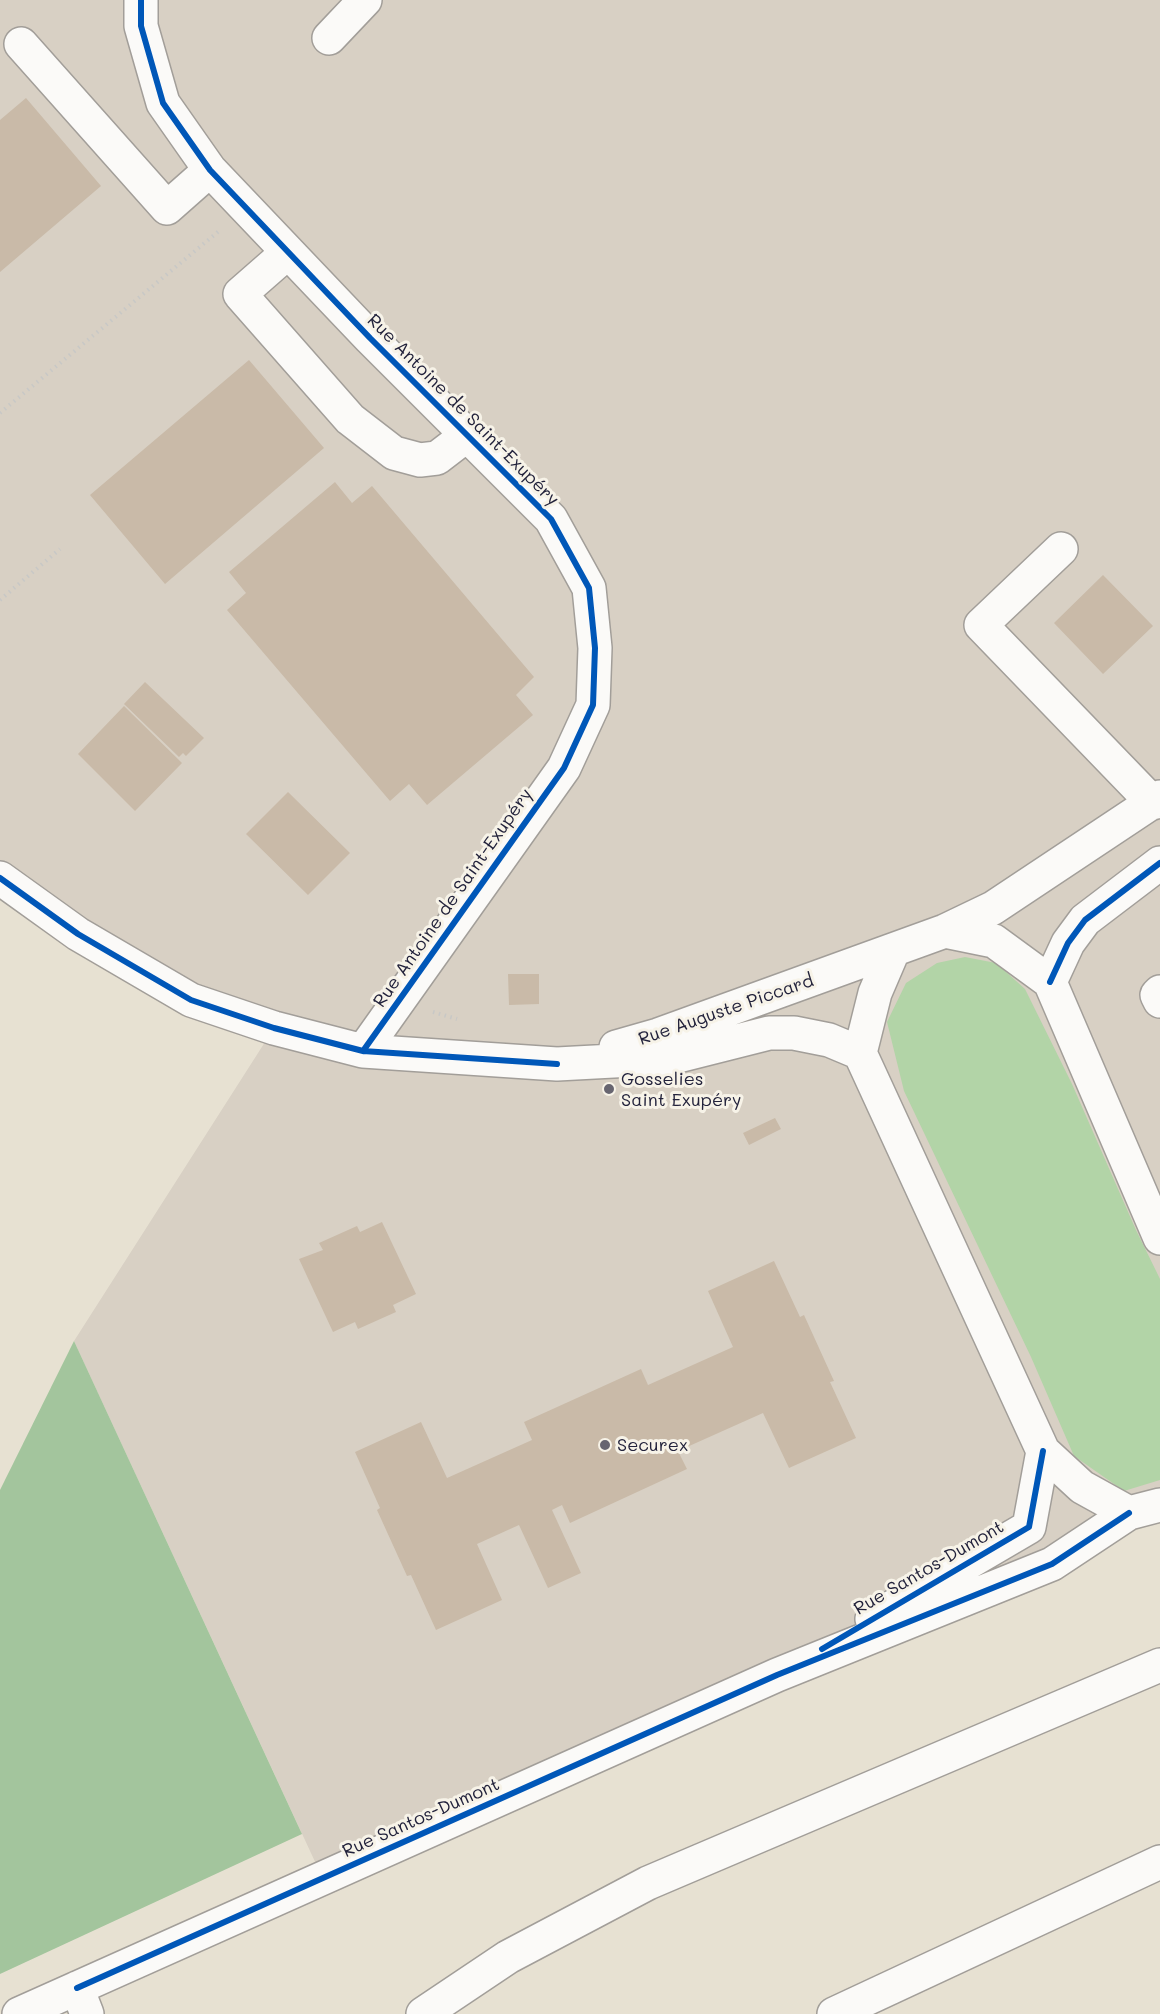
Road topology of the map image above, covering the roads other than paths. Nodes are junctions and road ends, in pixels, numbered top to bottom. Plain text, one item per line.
1 (141, 0) edge
2 (365, 0) edge
3 (329, 38) dead end
4 (21, 44) dead end
5 (210, 170) junction
6 (288, 252) junction
7 (467, 435) junction
8 (1061, 549) dead end
9 (1156, 800) edge
10 (1160, 863) edge
11 (0, 878) edge
12 (945, 931) junction
13 (893, 951) junction
14 (1050, 982) junction
15 (1160, 992) edge
16 (1160, 1001) edge
17 (363, 1051) junction
18 (860, 1053) junction
19 (557, 1064) junction
20 (1160, 1238) edge
21 (1043, 1451) junction
22 (1144, 1509) edge
23 (1160, 1665) edge
24 (777, 1675) junction
25 (1160, 1862) edge
26 (82, 2001) edge
27 (19, 2014) edge
28 (423, 2014) edge
29 (834, 2014) edge

1 - 5 street, Rue Antoine de Saint-Exupéry
2 - 3 street
4 - 5 street
5 - 6 street, Rue Antoine de Saint-Exupéry
6 - 7 street, Rue Antoine de Saint-Exupéry
6 - 7 street
7 - 17 street, Rue Antoine de Saint-Exupéry
8 - 9 street
9 - 12 street, Rue Auguste Piccard
10 - 14 street
11 - 17 street, Rue Auguste Piccard
12 - 13 street, Rue Auguste Piccard
12 - 14 street
13 - 18 street
13 - 19 street, Rue Auguste Piccard
14 - 20 street
15 - 16 street
17 - 19 street, Rue Auguste Piccard
18 - 19 street, Rue Auguste Piccard
18 - 21 street
21 - 22 street
21 - 24 street, Rue Santos-Dumont
22 - 24 street, Rue Santos-Dumont
23 - 28 street
24 - 26 street, Rue Santos-Dumont
25 - 29 street
26 - 27 street, Rue Santos-Dumont

